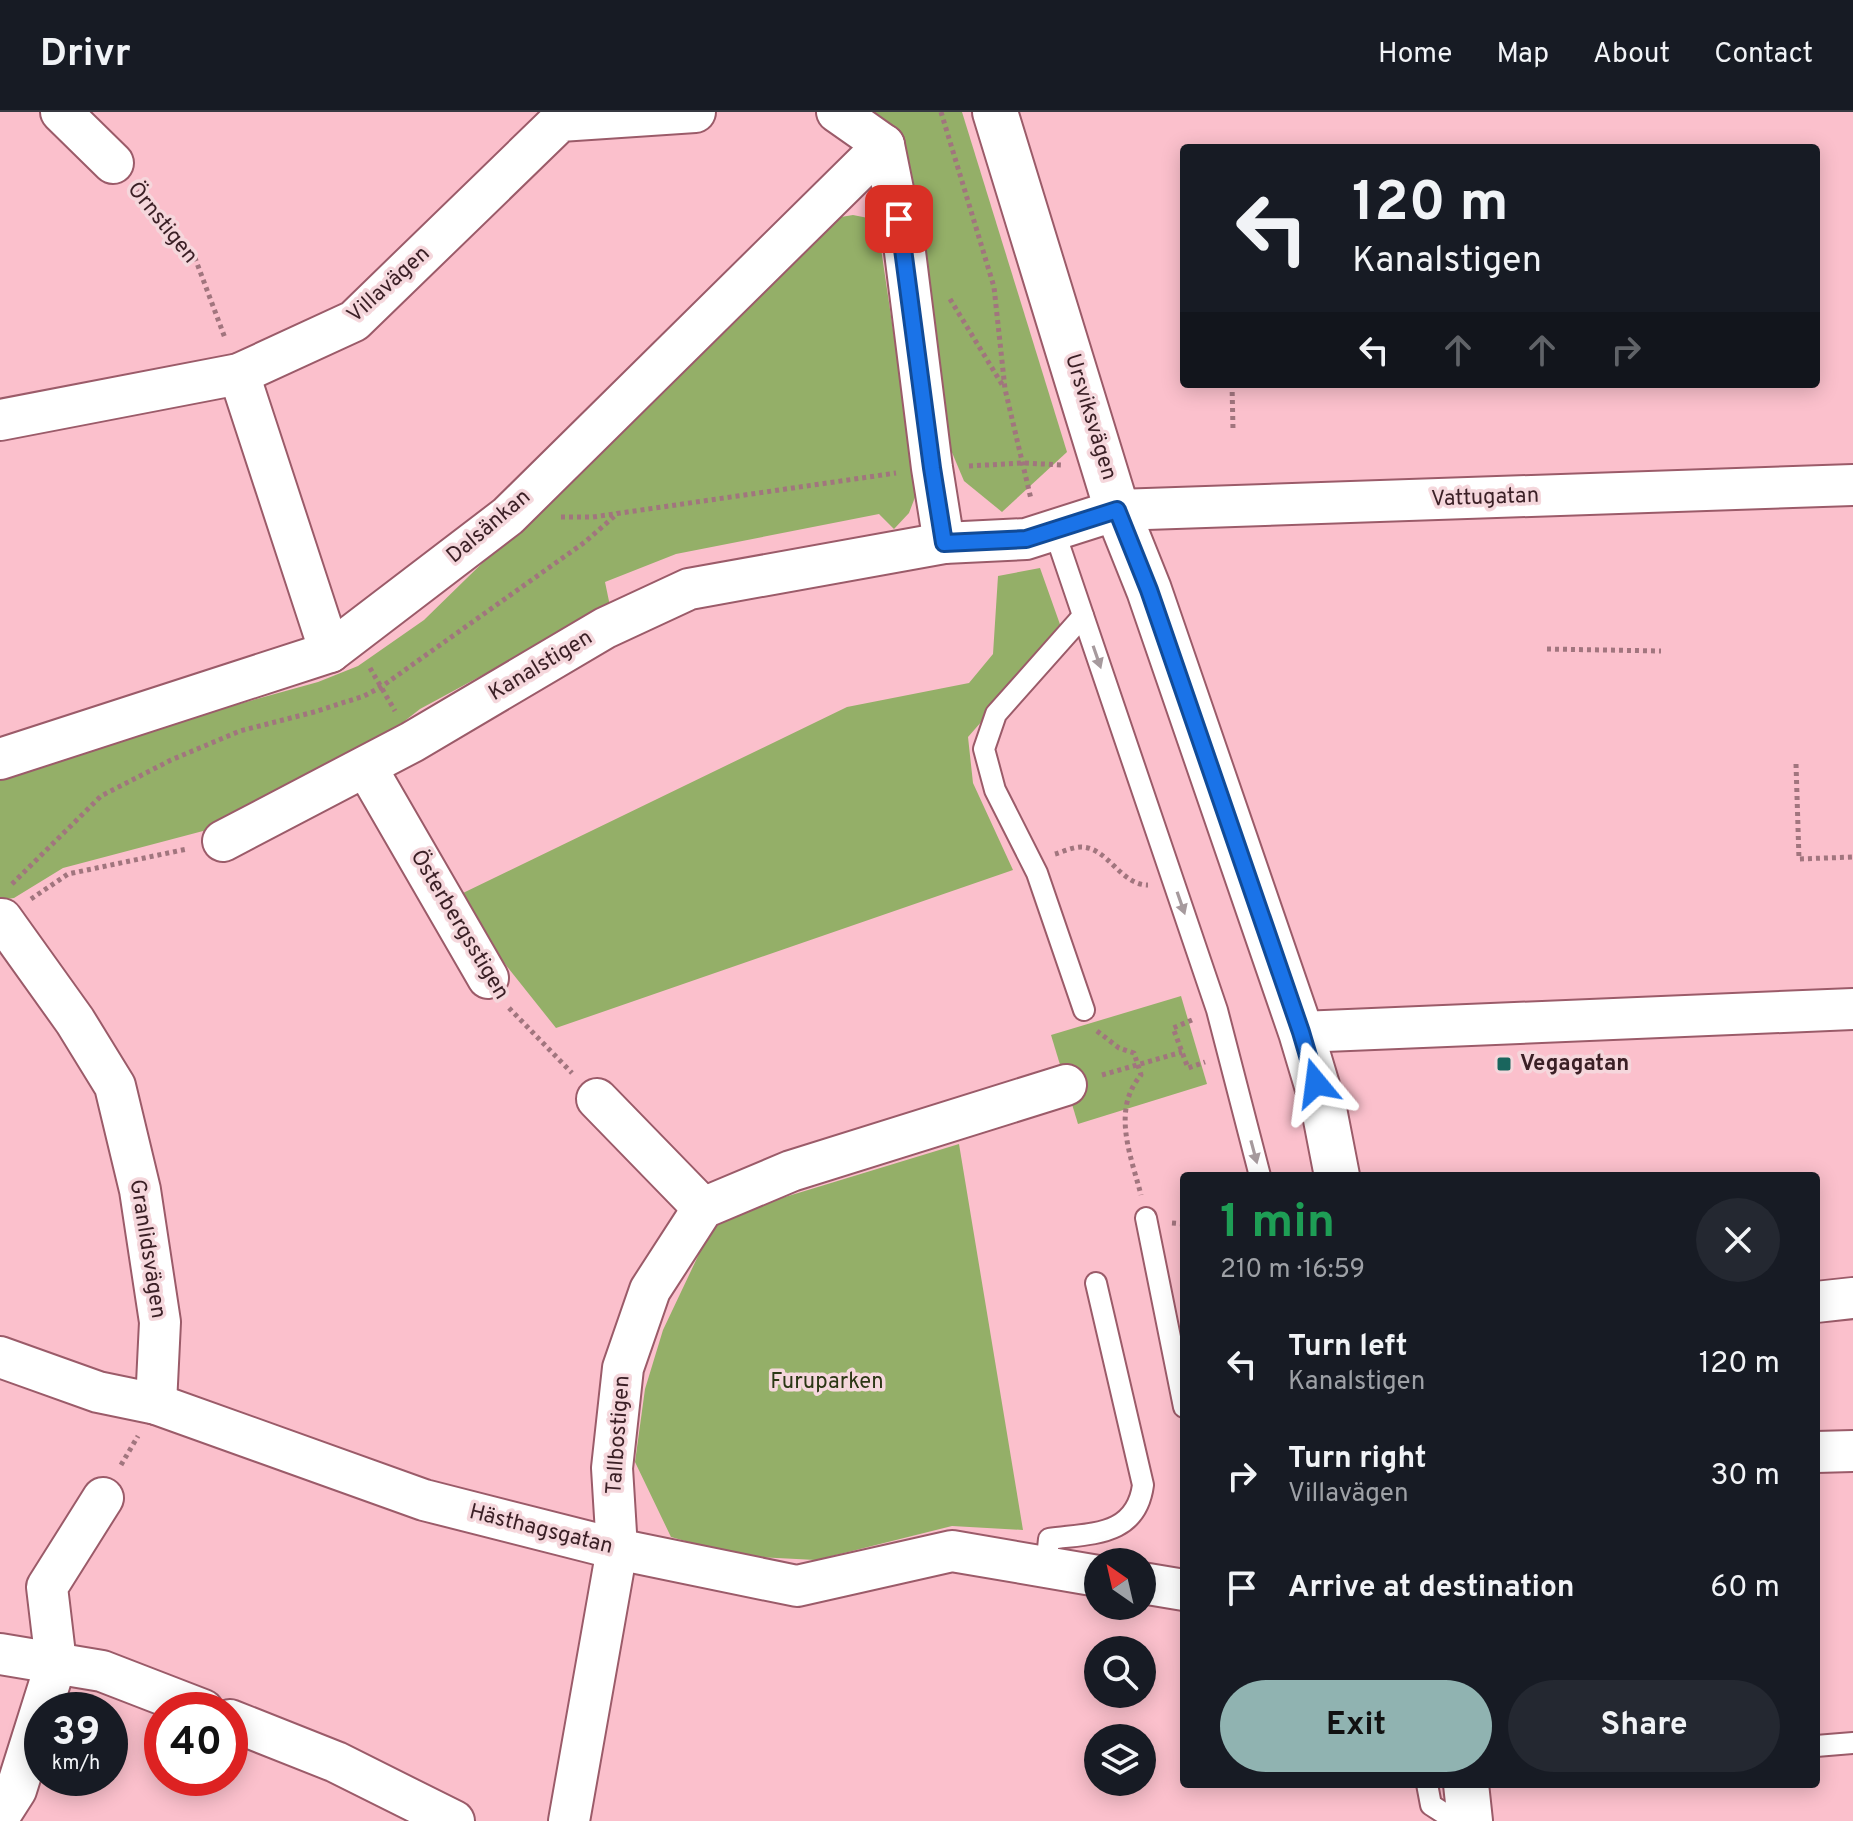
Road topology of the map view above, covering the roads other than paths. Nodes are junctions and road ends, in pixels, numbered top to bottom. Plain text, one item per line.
1 (61, 112) edge
2 (695, 112) edge
3 (837, 112) edge
4 (995, 112) edge
5 (559, 116) edge
6 (884, 145) junction
7 (113, 163) road end
8 (233, 358) junction
9 (0, 420) edge
10 (1853, 485) edge
11 (1117, 510) junction
12 (1047, 532) junction
13 (944, 543) junction
14 (1083, 616) junction
15 (340, 644) junction
16 (0, 759) edge
17 (366, 767) junction
18 (223, 841) road end
19 (1, 919) edge
20 (488, 978) road end
21 (1853, 1009) edge
22 (1084, 1010) road end
23 (1301, 1032) junction
24 (1066, 1085) dead end
25 (597, 1099) dead end
26 (1259, 1172) edge
27 (1336, 1172) edge
28 (703, 1208) junction
29 (1146, 1218) road end
30 (1096, 1283) dead end
31 (1853, 1298) edge
32 (1820, 1302) edge
33 (0, 1357) edge
34 (1180, 1387) edge
35 (156, 1404) junction
36 (1853, 1451) edge
37 (1820, 1452) edge
38 (103, 1498) road end
39 (617, 1549) junction
40 (1046, 1567) junction
41 (1084, 1574) edge
42 (1156, 1585) edge
43 (1180, 1589) edge
44 (0, 1654) edge
45 (56, 1663) junction
46 (156, 1692) edge
47 (248, 1727) edge
48 (1853, 1743) edge
49 (1820, 1746) edge
50 (1428, 1788) edge
51 (1466, 1788) edge
52 (0, 1815) edge
53 (454, 1821) edge
54 (569, 1821) edge
55 (1456, 1821) edge
56 (1470, 1821) edge

1 - 7 street, Örnstigen
2 - 5 street, Villavägen
3 - 6 street
4 - 11 street, Ursviksvägen
5 - 8 street, Villavägen
6 - 13 street
6 - 15 street, Dalsänkan
8 - 9 street, Villavägen
8 - 15 street
10 - 11 street, Vattugatan
11 - 12 street, Kanalstigen
11 - 23 street, Ursviksvägen
12 - 13 street, Kanalstigen
12 - 14 lane
13 - 17 street, Kanalstigen
14 - 22 lane
14 -> 26 lane
15 - 16 street, Dalsänkan
17 - 18 street, Kanalstigen
17 - 20 street, Österbergsstigen
19 - 35 street, Granlidsvägen
21 - 23 street
23 - 27 street, Ursviksvägen
24 - 28 street
25 - 28 street
28 - 39 street, Tallbostigen
29 - 34 lane
30 - 40 lane
31 - 32 street
33 - 35 street, Hästhagsgatan
35 - 39 street, Hästhagsgatan
36 - 37 street
38 - 45 street
39 - 40 street, Hästhagsgatan
39 - 54 street, Tallbostigen
40 - 41 street, Hästhagsgatan
42 - 43 street
44 - 45 street
45 - 46 street
45 - 52 street
47 - 53 street
48 - 49 lane
50 - 55 lane
51 - 56 street

